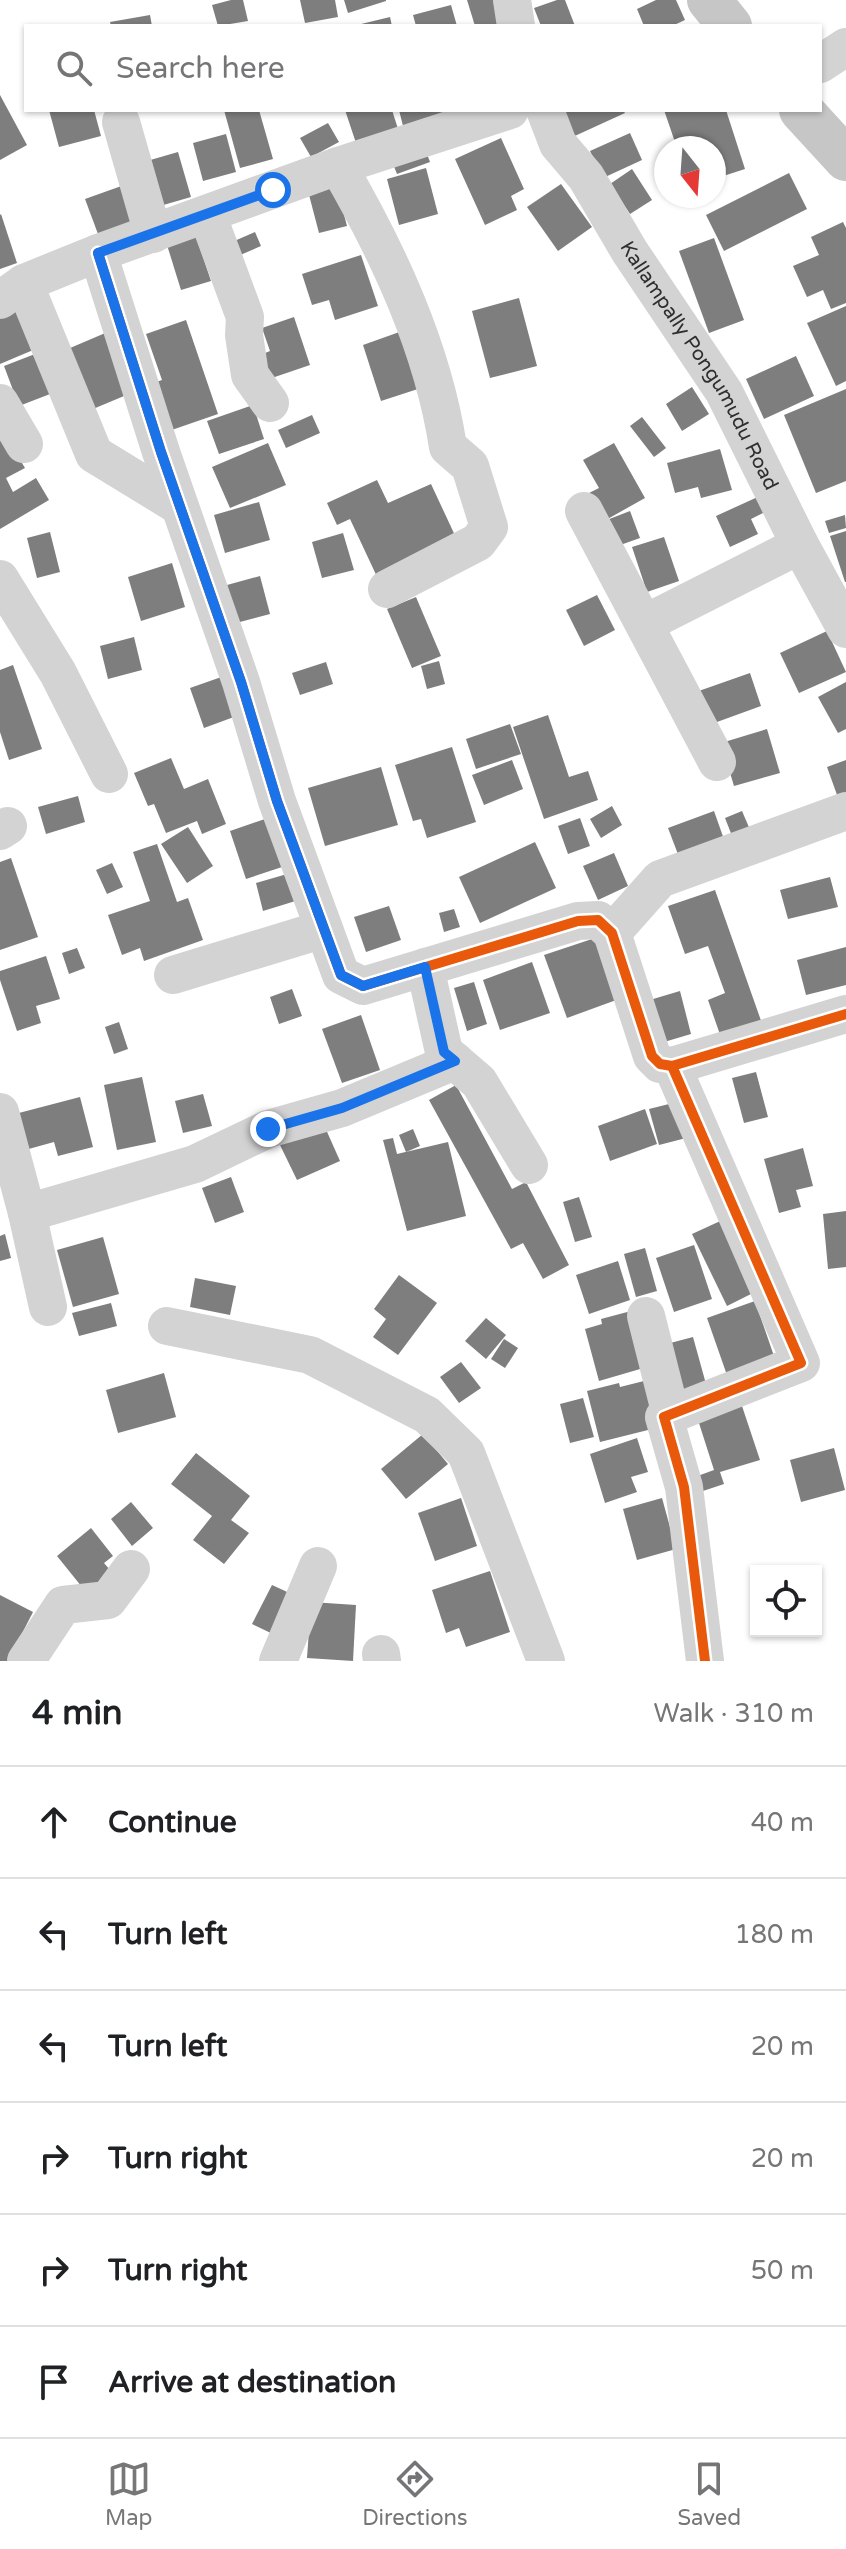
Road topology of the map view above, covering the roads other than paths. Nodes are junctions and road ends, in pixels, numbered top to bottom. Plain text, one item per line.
1 (512, 0) edge
2 (709, 0) edge
3 (516, 24) edge
4 (728, 24) edge
5 (846, 47) edge
6 (822, 63) edge
7 (504, 112) edge
8 (546, 112) edge
9 (803, 112) edge
10 (121, 122) dead end
11 (846, 159) edge
12 (338, 166) junction
13 (207, 214) junction
14 (153, 234) junction
15 (98, 253) junction
16 (12, 291) edge
17 (0, 403) edge
18 (270, 403) dead end
19 (24, 444) dead end
20 (179, 506) junction
21 (584, 511) dead end
22 (800, 545) junction
23 (0, 579) edge
24 (387, 589) dead end
25 (644, 624) junction
26 (846, 629) edge
27 (717, 762) dead end
28 (109, 774) dead end
29 (846, 811) edge
30 (324, 929) junction
31 (612, 933) junction
32 (425, 967) junction
33 (173, 975) dead end
34 (846, 1014) edge
35 (455, 1061) junction
36 (672, 1066) junction
37 (0, 1112) edge
38 (529, 1165) dead end
39 (27, 1213) junction
40 (48, 1307) dead end
41 (646, 1316) dead end
42 (167, 1326) dead end
43 (671, 1415) junction
44 (318, 1566) dead end
45 (131, 1569) dead end
46 (26, 1661) edge
47 (278, 1661) edge
48 (546, 1661) edge
49 (705, 1661) edge

1 - 3 street
2 - 4 main road
5 - 6 street
7 - 12 street
8 - 22 street, Kallampally Pongumudu Road
9 - 11 main road
10 - 14 street
12 - 13 street
12 - 24 street
13 - 14 street
13 - 18 street
14 - 15 street
15 - 16 street
15 - 20 street
16 - 20 street
17 - 19 street
20 - 30 street
21 - 25 street
22 - 25 street
22 - 26 street, Kallampally Pongumudu Road
23 - 28 street
25 - 27 street
29 - 31 street
30 - 32 street
30 - 33 street
31 - 32 street
31 - 36 street
32 - 35 street
34 - 36 street
35 - 38 street
35 - 39 street
36 - 43 street
37 - 39 street
39 - 40 street
41 - 43 street
42 - 48 street
43 - 49 street
44 - 47 street
45 - 46 street

